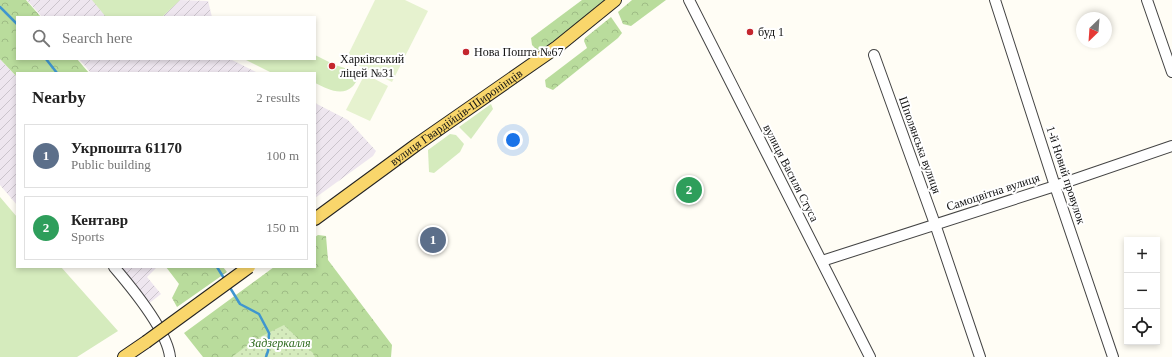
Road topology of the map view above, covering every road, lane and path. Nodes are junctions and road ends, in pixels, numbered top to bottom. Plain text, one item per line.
1 (616, 0) edge
2 (690, 0) edge
3 (995, 0) edge
4 (1147, 0) edge
5 (1169, 51) edge
6 (874, 55) dead end
7 (1172, 72) edge
8 (1172, 146) edge
9 (1055, 186) junction
10 (316, 218) edge
11 (935, 224) junction
12 (822, 261) junction
13 (115, 268) edge
14 (248, 268) edge
15 (124, 357) edge
16 (170, 357) edge
17 (870, 357) edge
18 (980, 357) edge
19 (1114, 357) edge

1 - 10 main road, вулиця Гвардійців-Широнінців
2 - 12 street, вулиця Василя Стуса
3 - 9 street, 1-й Новий провулок
4 - 5 street
5 - 7 street
6 - 11 street, Шполянська вулиця
8 - 9 street, Самоцвітна вулиця
9 - 11 street, Самоцвітна вулиця
9 - 19 street, 1-й Новий провулок
11 - 12 street, Самоцвітна вулиця
11 - 18 street, Шполянська вулиця
12 - 17 street, вулиця Василя Стуса
13 - 16 street
14 - 15 main road, bridge

